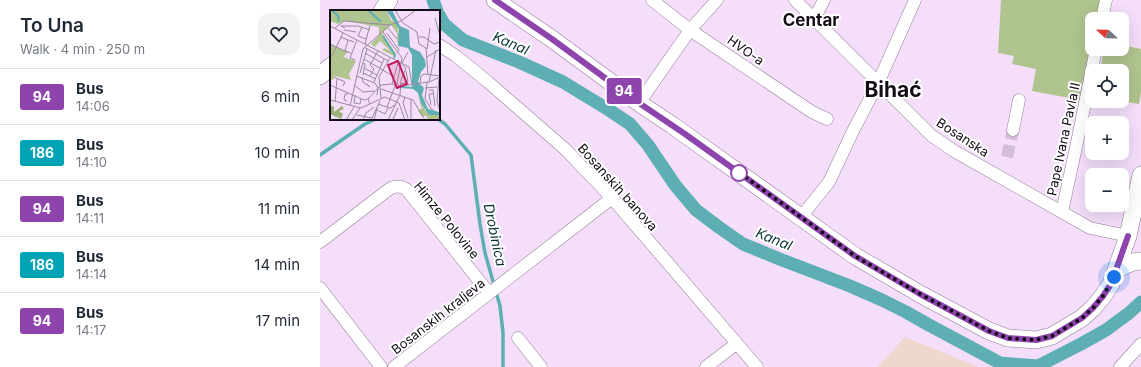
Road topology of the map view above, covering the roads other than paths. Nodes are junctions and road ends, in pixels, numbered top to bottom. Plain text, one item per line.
1 (389, 0) edge
2 (495, 0) edge
3 (652, 0) edge
4 (717, 0) edge
5 (795, 0) edge
6 (824, 0) edge
7 (915, 0) edge
8 (1106, 0) edge
9 (383, 10) edge
10 (1103, 12) edge
11 (814, 18) junction
12 (690, 30) junction
13 (440, 46) edge
14 (1095, 56) edge
15 (330, 67) edge
16 (320, 76) edge
17 (878, 83) junction
18 (1020, 100) dead end
19 (639, 103) junction
20 (827, 119) dead end
21 (1013, 130) tunnel mouth
22 (1141, 175) edge
23 (612, 198) junction
24 (1062, 212) junction
25 (801, 217) junction
26 (1128, 236) junction
27 (320, 242) edge
28 (1141, 250) edge
29 (1141, 261) edge
30 (1117, 269) junction
31 (320, 288) edge
32 (490, 292) junction
33 (518, 338) dead end
34 (736, 344) junction
35 (1141, 344) edge
36 (381, 367) edge
37 (394, 367) edge
38 (542, 367) edge
39 (706, 367) edge
40 (757, 367) edge
41 (1120, 367) edge

1 - 9 main road
2 - 19 main road
3 - 12 street, HVO-a
4 - 12 street
5 - 11 street, Bosanska
6 - 11 street
7 - 17 street
8 - 10 street
11 - 17 street, Bosanska
12 - 19 street
12 - 20 street, HVO-a
13 - 23 street, Bosanskih banova
14 - 24 street, Pape Ivana Pavla II
15 - 16 main road
17 - 24 street, Bosanska
17 - 25 street
18 - 21 street
19 - 25 main road
22 - 26 main road
23 - 32 street, Bosanskih kraljeva
23 - 34 street, Bosanskih banova
24 - 26 street, Bosanska
25 - 30 main road
26 - 28 main road
26 - 30 main road
27 - 32 street, Himze Polovine
29 - 30 main road
31 - 36 street
32 - 37 street, Bosanskih kraljeva
33 - 38 street
34 - 39 street
34 - 40 street, Bosanskih banova
35 - 41 street

